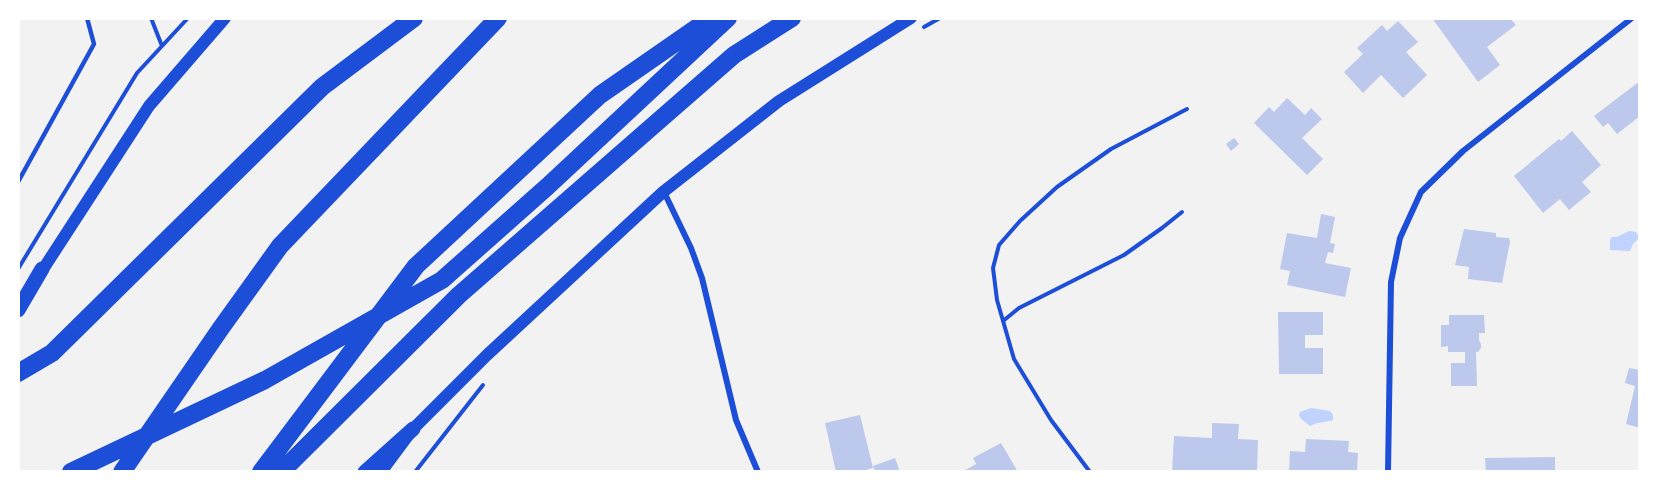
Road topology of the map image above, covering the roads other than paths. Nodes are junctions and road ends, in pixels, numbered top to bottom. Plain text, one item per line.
1 (87, 18) edge
2 (225, 18) edge
3 (414, 18) edge
4 (498, 18) edge
5 (711, 18) edge
6 (728, 18) edge
7 (792, 18) edge
8 (910, 18) edge
9 (1632, 18) edge
10 (18, 182) edge
11 (663, 192) junction
12 (42, 269) junction
13 (18, 310) edge
14 (18, 319) edge
15 (18, 372) edge
16 (413, 429) junction
17 (70, 472) edge
18 (122, 472) edge
19 (261, 472) edge
20 (281, 472) edge
21 (365, 472) edge
22 (381, 472) edge
23 (758, 472) edge
24 (1388, 472) edge

1 - 10 lane
2 - 12 main road
3 - 15 highway
4 - 18 highway
5 - 19 highway
6 - 17 highway
7 - 20 highway
8 - 11 main road
9 - 24 street
11 - 16 main road
11 - 23 street
12 - 13 main road
12 - 14 main road
16 - 21 main road
16 - 22 main road

